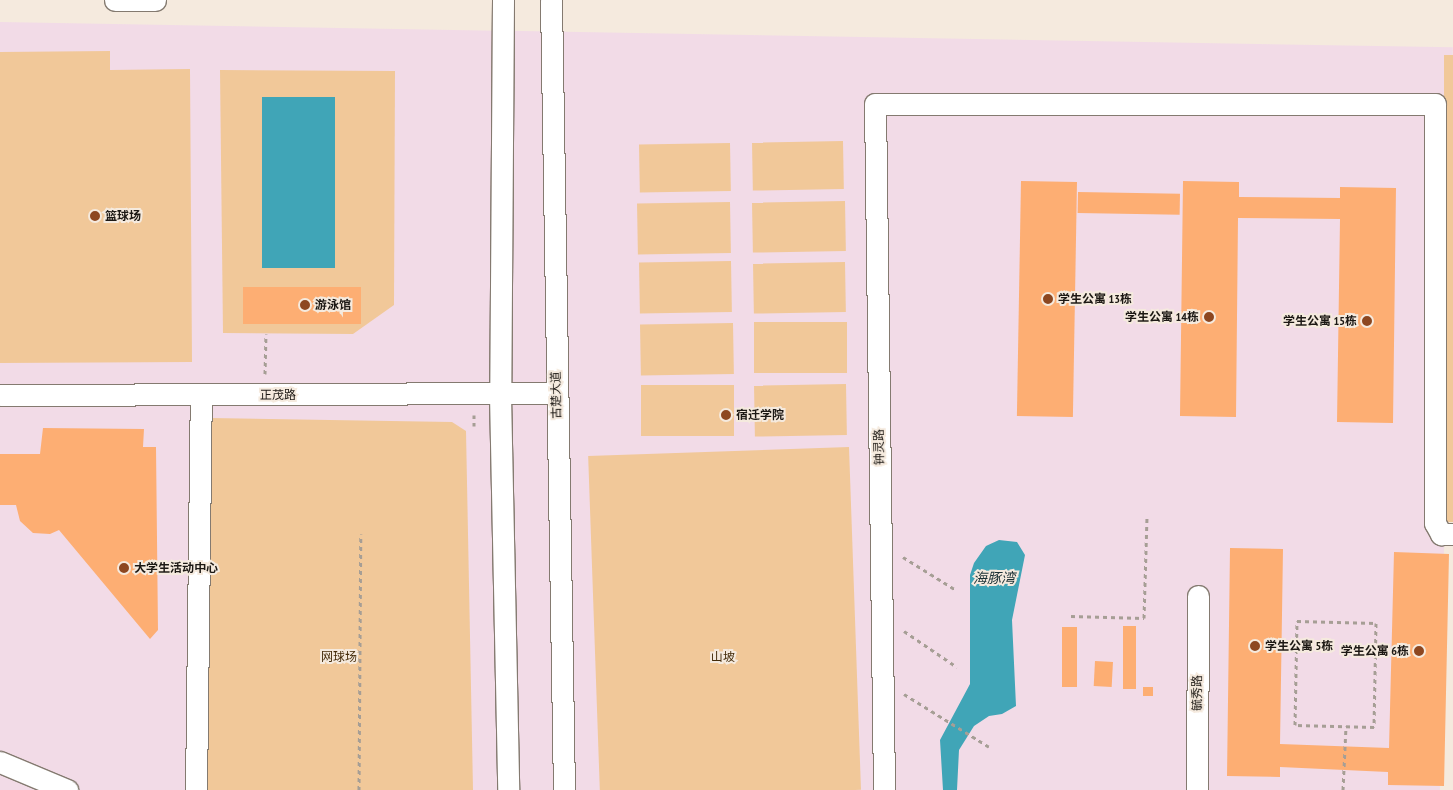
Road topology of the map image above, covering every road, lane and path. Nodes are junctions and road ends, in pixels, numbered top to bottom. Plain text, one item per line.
1 (115, 0) edge
2 (155, 0) edge
3 (503, 0) edge
4 (551, 0) edge
5 (266, 334) dead end
6 (265, 378) dead end
7 (556, 393) junction
8 (0, 395) edge
9 (201, 395) junction
10 (500, 395) junction
11 (1147, 517) dead end
12 (361, 534) dead end
13 (1453, 534) edge
14 (896, 553) dead end
15 (956, 590) dead end
16 (1198, 596) dead end
17 (1071, 616) dead end
18 (898, 626) dead end
19 (957, 667) dead end
20 (899, 691) dead end
21 (1346, 726) junction
22 (989, 747) dead end
23 (0, 762) edge
24 (67, 790) edge
25 (196, 790) edge
26 (359, 790) edge
27 (508, 790) edge
28 (564, 790) edge
29 (884, 790) edge
30 (1197, 790) edge
31 (1343, 790) edge

1 - 2 lane
3 - 10 lane
4 - 7 lane, 古楚大道
5 - 6 path
7 - 10 lane, 正茂路
7 - 28 lane, 古楚大道
8 - 9 lane, 正茂路
9 - 10 lane, 正茂路
9 - 25 lane
10 - 27 lane
11 - 17 path
12 - 26 path
13 - 29 lane, 钟灵路
14 - 15 path
16 - 30 lane, 毓秀路
18 - 19 path
20 - 22 path
21 - 21 path
21 - 31 path
23 - 24 lane

